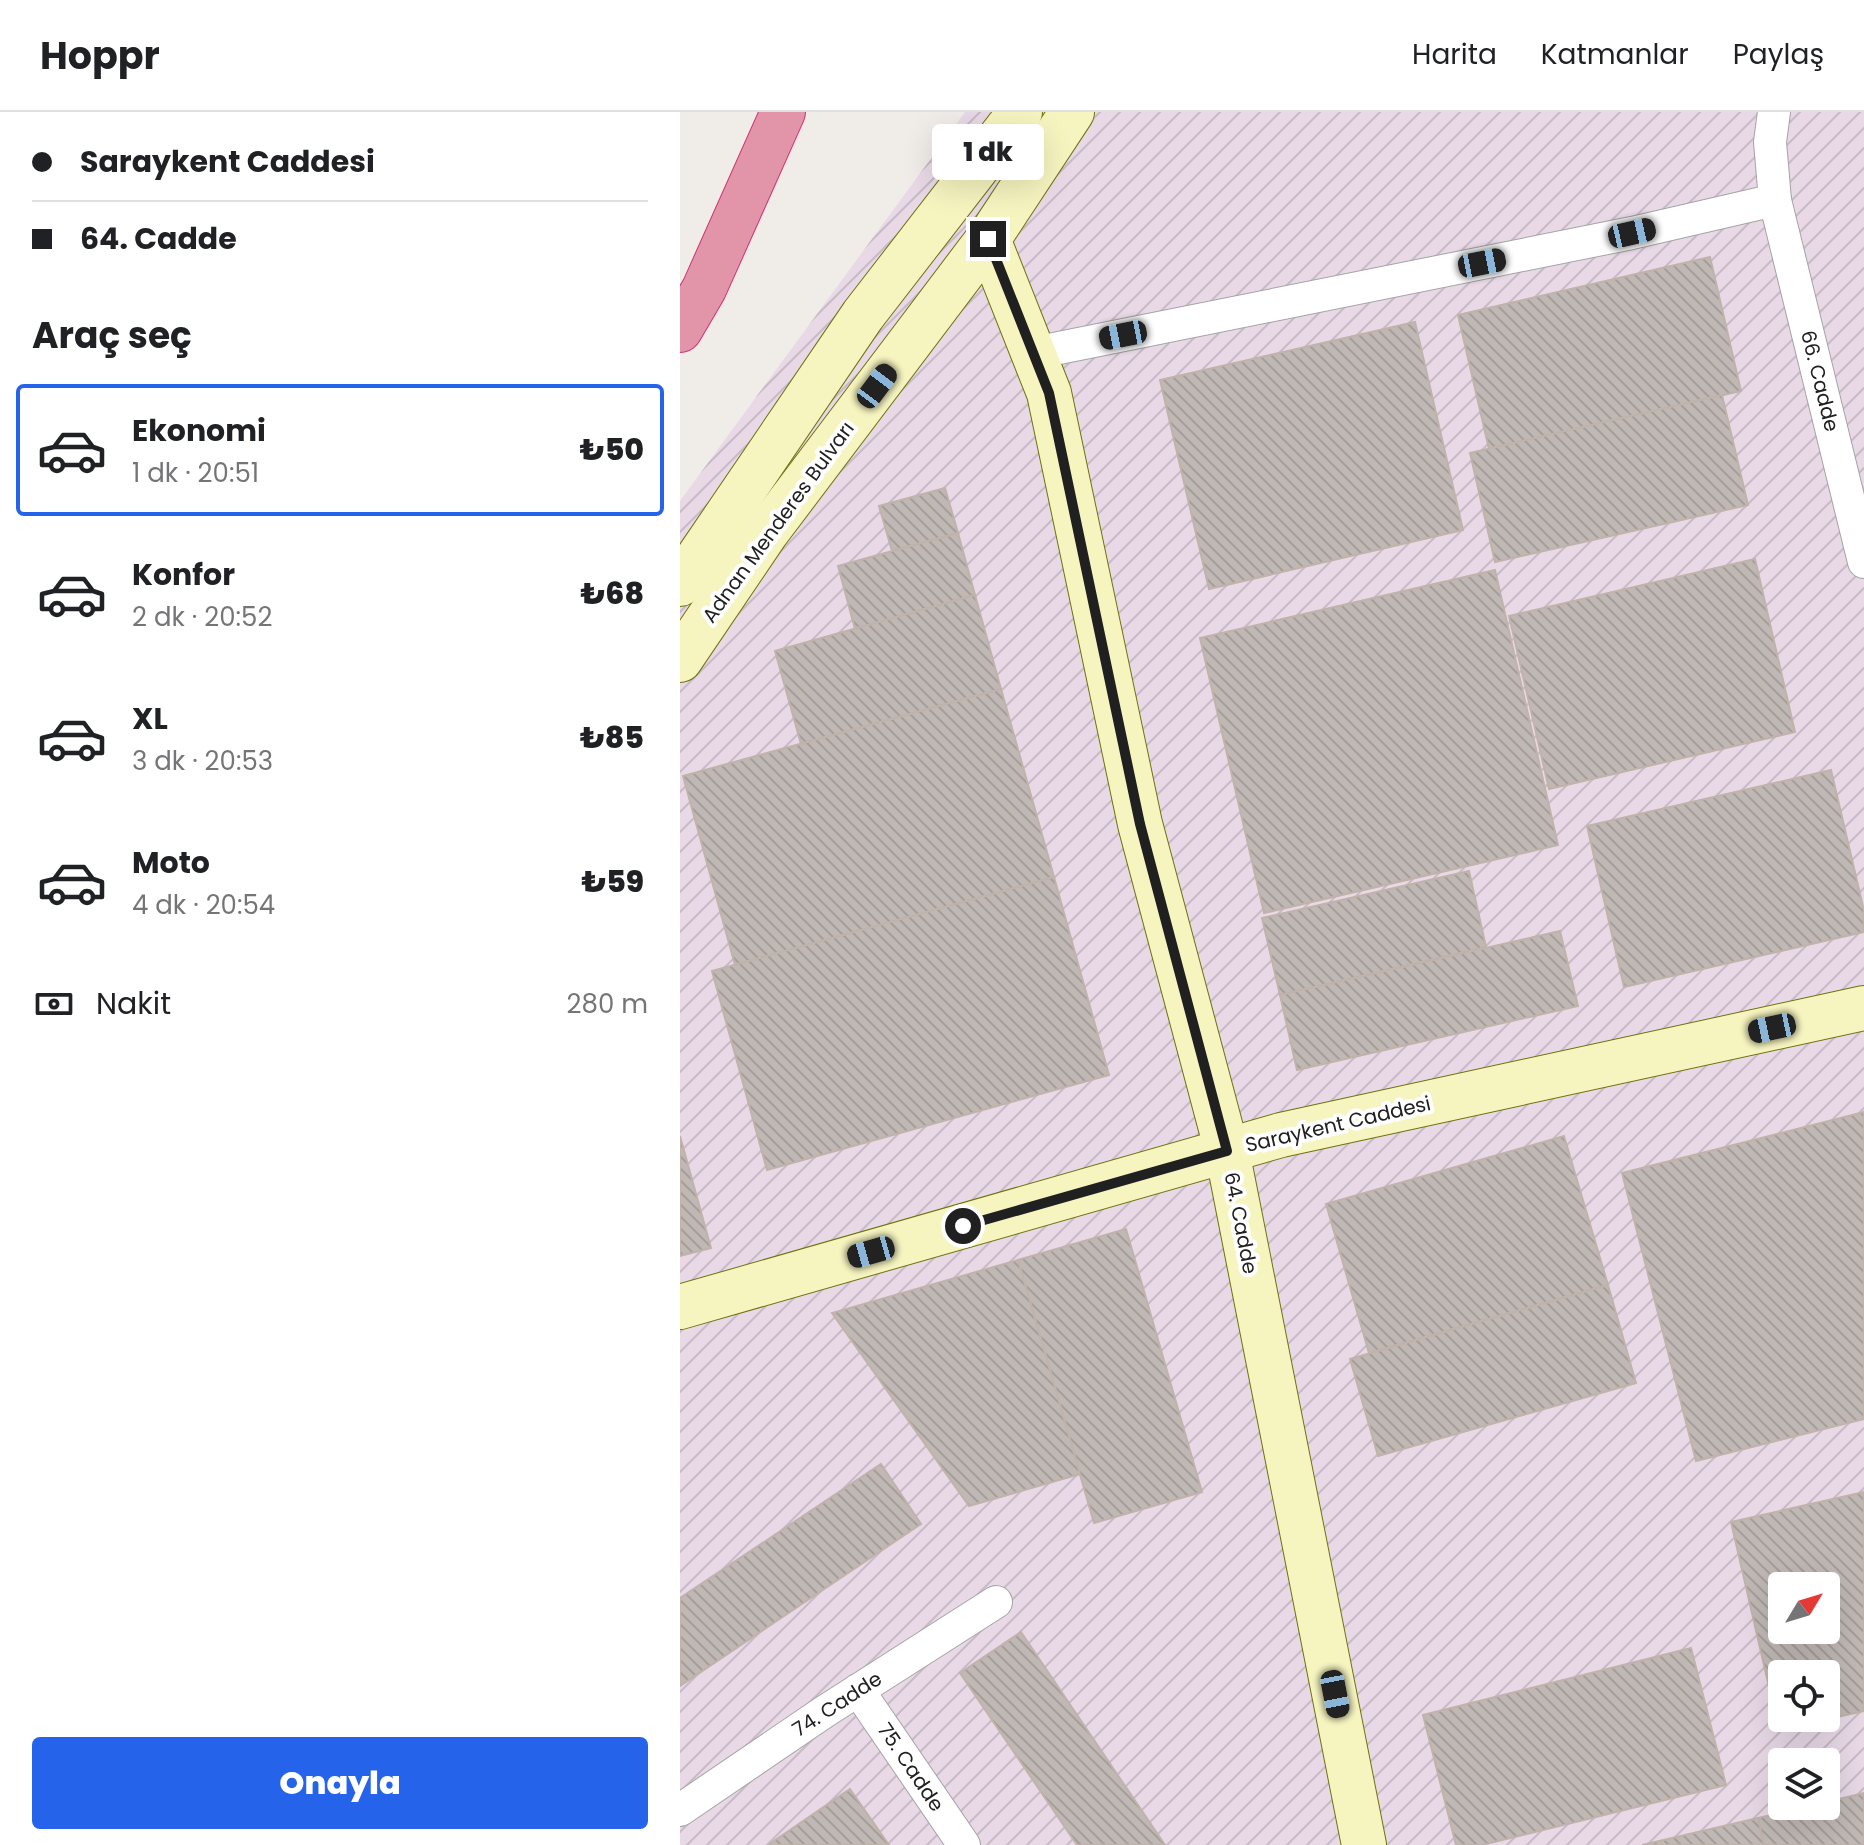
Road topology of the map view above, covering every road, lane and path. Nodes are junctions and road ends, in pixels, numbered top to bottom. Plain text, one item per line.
1 (783, 112) edge
2 (1020, 112) edge
3 (1072, 112) edge
4 (1774, 112) edge
5 (1775, 200) junction
6 (988, 239) junction
7 (680, 330) edge
8 (1034, 353) junction
9 (1864, 562) edge
10 (680, 584) edge
11 (680, 660) edge
12 (1864, 1008) edge
13 (1227, 1151) junction
14 (680, 1307) edge
15 (996, 1602) dead end
16 (858, 1690) junction
17 (680, 1810) edge
18 (964, 1845) edge
19 (1364, 1845) edge

1 - 7 highway
2 - 10 street
3 - 6 street, Adnan Menderes Bulvarı
4 - 5 street, 66. Cadde
5 - 8 street
5 - 9 street, 66. Cadde
6 - 8 street, 64. Cadde
6 - 11 street, Adnan Menderes Bulvarı
8 - 13 street, 64. Cadde
12 - 13 street, Saraykent Caddesi
13 - 14 street, Saraykent Caddesi
13 - 19 street, 64. Cadde
15 - 16 street, 74. Cadde
16 - 17 street, 74. Cadde
16 - 18 street, 75. Cadde

